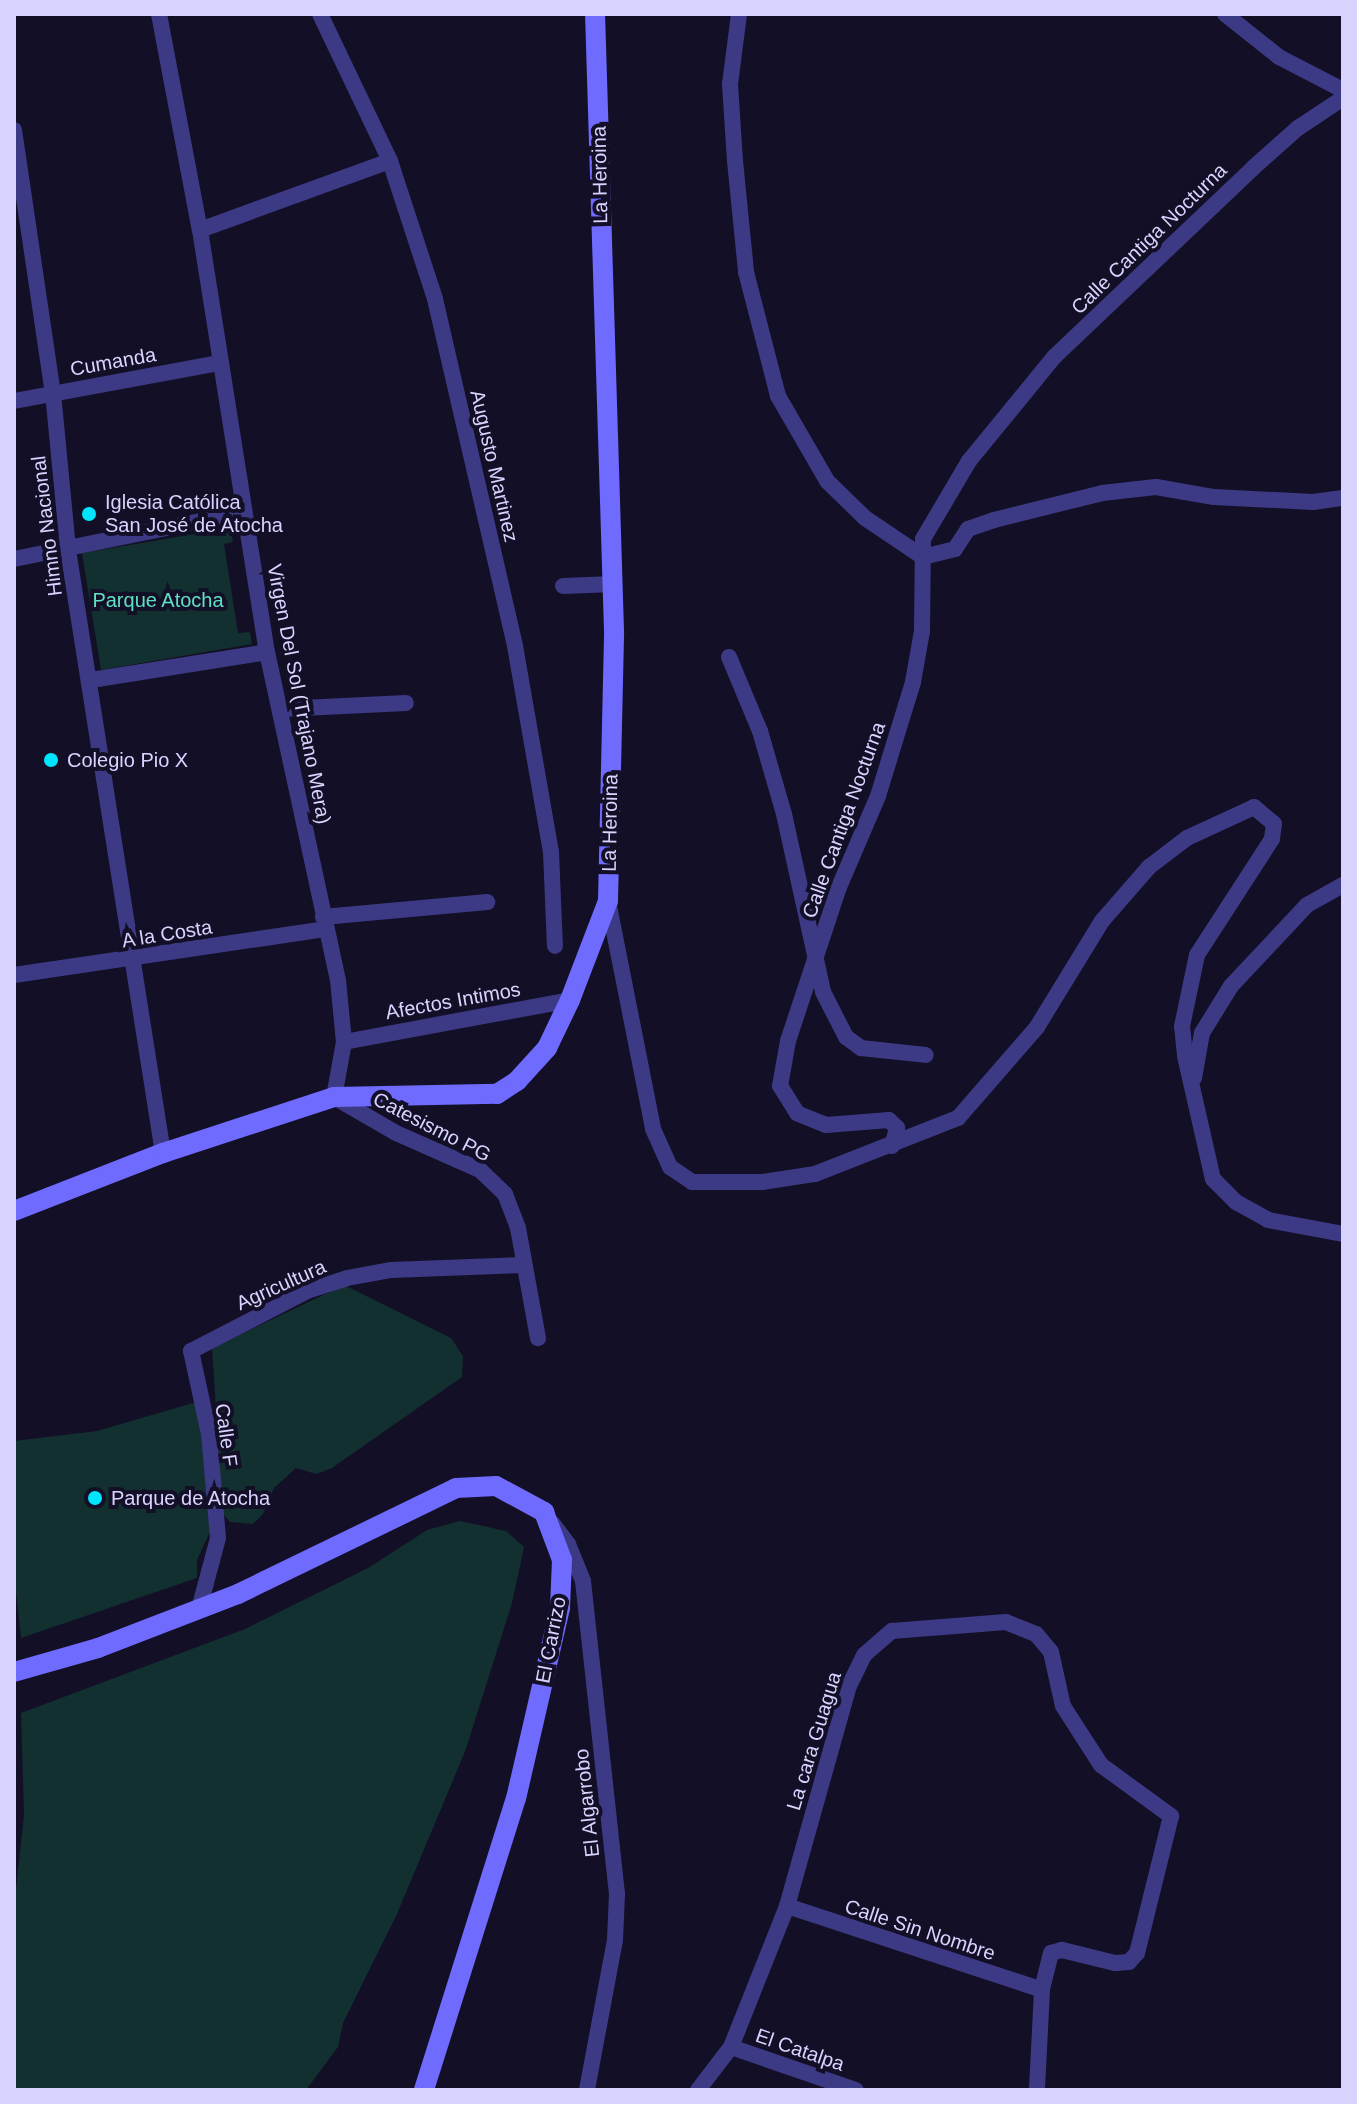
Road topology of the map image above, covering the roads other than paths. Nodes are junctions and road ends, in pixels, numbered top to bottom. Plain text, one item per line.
1 (159, 14) edge
2 (320, 14) edge
3 (595, 14) edge
4 (739, 14) edge
5 (1225, 14) edge
6 (1343, 90) edge
7 (1343, 98) edge
8 (14, 130) edge
9 (390, 161) junction
10 (200, 230) junction
11 (220, 363) junction
12 (53, 393) junction
13 (14, 401) edge
14 (1343, 498) edge
15 (244, 512) junction
16 (68, 550) junction
17 (923, 557) junction
18 (14, 559) edge
19 (614, 584) junction
20 (563, 586) dead end
21 (267, 652) junction
22 (729, 657) dead end
23 (91, 680) junction
24 (406, 703) dead end
25 (282, 709) junction
26 (1343, 885) edge
27 (608, 901) junction
28 (487, 902) dead end
29 (324, 923) junction
30 (555, 946) dead end
31 (129, 961) junction
32 (815, 966) junction
33 (14, 975) edge
34 (570, 1000) junction
35 (344, 1042) junction
36 (926, 1055) dead end
37 (1193, 1083) junction
38 (334, 1097) junction
39 (892, 1146) junction
40 (163, 1153) junction
41 (14, 1211) edge
42 (1343, 1234) edge
43 (524, 1265) junction
44 (538, 1338) dead end
45 (198, 1386) joint
46 (549, 1519) junction
47 (199, 1609) junction
48 (14, 1672) edge
49 (787, 1906) junction
50 (1042, 1990) junction
51 (731, 2047) junction
52 (424, 2090) edge
53 (587, 2090) edge
54 (698, 2090) edge
55 (856, 2090) edge
56 (1037, 2090) edge

1 - 10 street, Virgen Del Sol (Trajano Mera)
2 - 9 street, Augusto Martinez
3 - 19 street, La Heroina
4 - 17 street
5 - 6 street
7 - 17 street, Calle Cantiga Nocturna
8 - 12 street, Himno Nacional
9 - 10 street
9 - 30 street, Augusto Martinez
10 - 11 street, Virgen Del Sol (Trajano Mera)
11 - 12 street, Cumanda
11 - 15 street, Virgen Del Sol (Trajano Mera)
12 - 13 street, Cumanda
12 - 16 street, Himno Nacional
14 - 17 street
15 - 16 street
15 - 21 street, Virgen Del Sol (Trajano Mera)
16 - 18 street
16 - 23 street, Himno Nacional
17 - 32 street, Calle Cantiga Nocturna
19 - 20 street
19 - 27 street, La Heroina
21 - 23 street
21 - 25 street, Virgen Del Sol (Trajano Mera)
22 - 32 street
23 - 31 street, Himno Nacional
24 - 25 street
25 - 29 street, Virgen Del Sol (Trajano Mera)
26 - 37 street
27 - 34 street, La Heroina
27 - 39 street
28 - 29 street, A la Costa
29 - 31 street, A la Costa
29 - 35 street, Virgen Del Sol (Trajano Mera)
31 - 33 street, A la Costa
31 - 40 street, Himno Nacional
32 - 36 street
32 - 39 street, Calle Cantiga Nocturna
34 - 35 street, Afectos Intimos
34 - 38 street, La Heroina
35 - 38 street, Virgen Del Sol (Trajano Mera)
37 - 39 street
37 - 42 street
38 - 40 street, La Heroina
38 - 43 street, Catesismo PG
40 - 41 street, La Heroina
43 - 44 street, Catesismo PG
43 - 45 street, Agricultura
45 - 47 street, Calle F
46 - 47 street
46 - 52 street, El Carrizo
46 - 53 street, El Algarrobo
47 - 48 street
49 - 50 street, Calle Sin Nombre
49 - 50 street, La cara Guagua
49 - 51 street, La cara Guagua
50 - 56 street
51 - 54 street, La cara Guagua
51 - 55 street, El Catalpa

